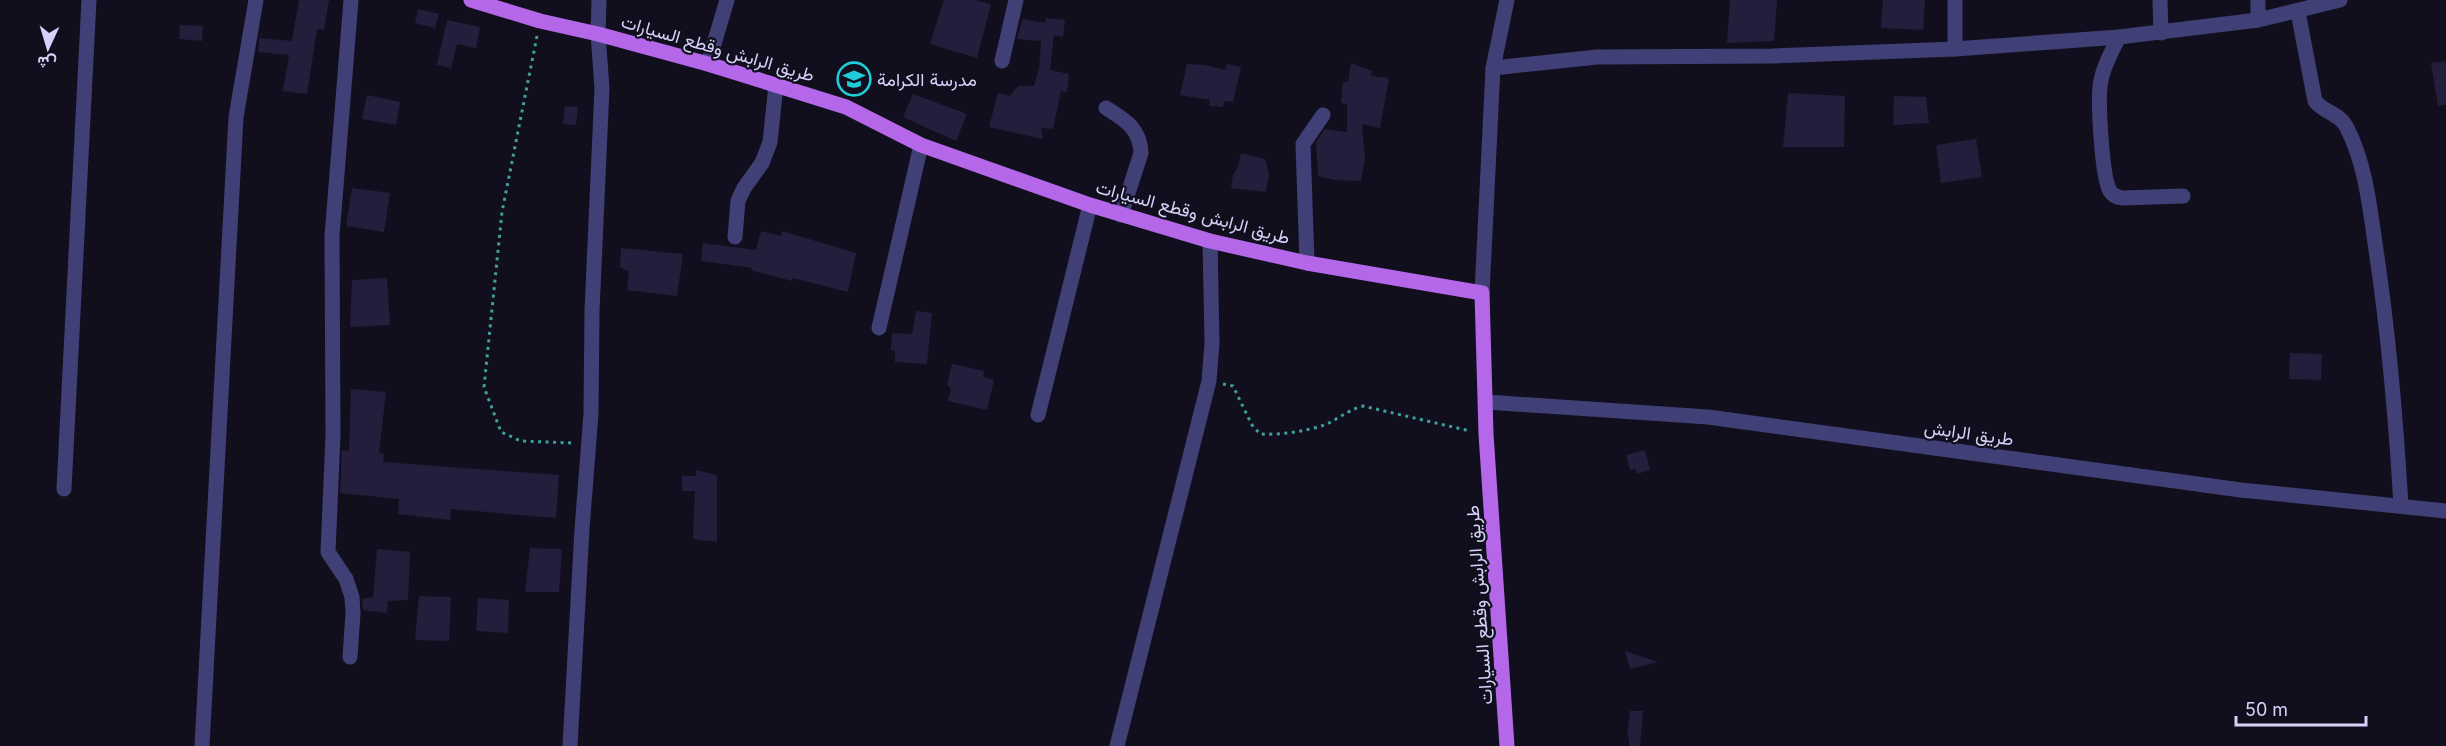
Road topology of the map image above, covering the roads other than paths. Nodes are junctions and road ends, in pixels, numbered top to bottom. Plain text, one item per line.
1 (89, 0) edge
2 (256, 0) edge
3 (351, 0) edge
4 (471, 0) edge
5 (599, 0) edge
6 (727, 0) edge
7 (1016, 0) edge
8 (1507, 0) edge
9 (1954, 0) edge
10 (2160, 0) edge
11 (2258, 0) edge
12 (2340, 0) edge
13 (2298, 12) junction
14 (2258, 20) junction
15 (2161, 33) junction
16 (598, 34) junction
17 (2119, 37) junction
18 (1955, 49) junction
19 (1002, 61) dead end
20 (708, 64) junction
21 (1493, 68) junction
22 (776, 85) junction
23 (1106, 108) dead end
24 (1323, 115) dead end
25 (921, 145) junction
26 (2183, 195) dead end
27 (1090, 205) junction
28 (1120, 215) junction
29 (735, 237) dead end
30 (1210, 241) junction
31 (1307, 263) junction
32 (1482, 293) junction
33 (879, 328) dead end
34 (1486, 402) junction
35 (1038, 415) dead end
36 (64, 489) dead end
37 (2401, 506) junction
38 (2446, 511) edge
39 (350, 657) dead end
40 (202, 746) edge
41 (570, 746) edge
42 (1117, 746) edge
43 (1508, 746) edge

1 - 36 street
2 - 40 street
3 - 39 street
4 - 16 main road, طريق الرابش وقطع السيارات
5 - 16 street
6 - 20 street
7 - 19 street
8 - 21 street
9 - 18 street
10 - 15 street
11 - 14 street
12 - 13 street
13 - 14 street
13 - 37 street
14 - 15 street
15 - 17 street
16 - 20 main road, طريق الرابش وقطع السيارات
16 - 41 street
17 - 18 street
17 - 26 street
18 - 21 street
20 - 22 main road, طريق الرابش وقطع السيارات
21 - 32 street
22 - 25 main road, طريق الرابش وقطع السيارات
22 - 29 street
23 - 28 street
24 - 31 street
25 - 27 main road, طريق الرابش وقطع السيارات
25 - 33 street
27 - 28 main road, طريق الرابش وقطع السيارات
27 - 35 street
28 - 30 main road, طريق الرابش وقطع السيارات
30 - 31 main road, طريق الرابش وقطع السيارات
30 - 42 street
31 - 32 main road, طريق الرابش وقطع السيارات
32 - 34 main road, طريق الرابش وقطع السيارات
34 - 37 street, طريق الرابش
34 - 43 main road, طريق الرابش وقطع السيارات
37 - 38 street, طريق الرابش

